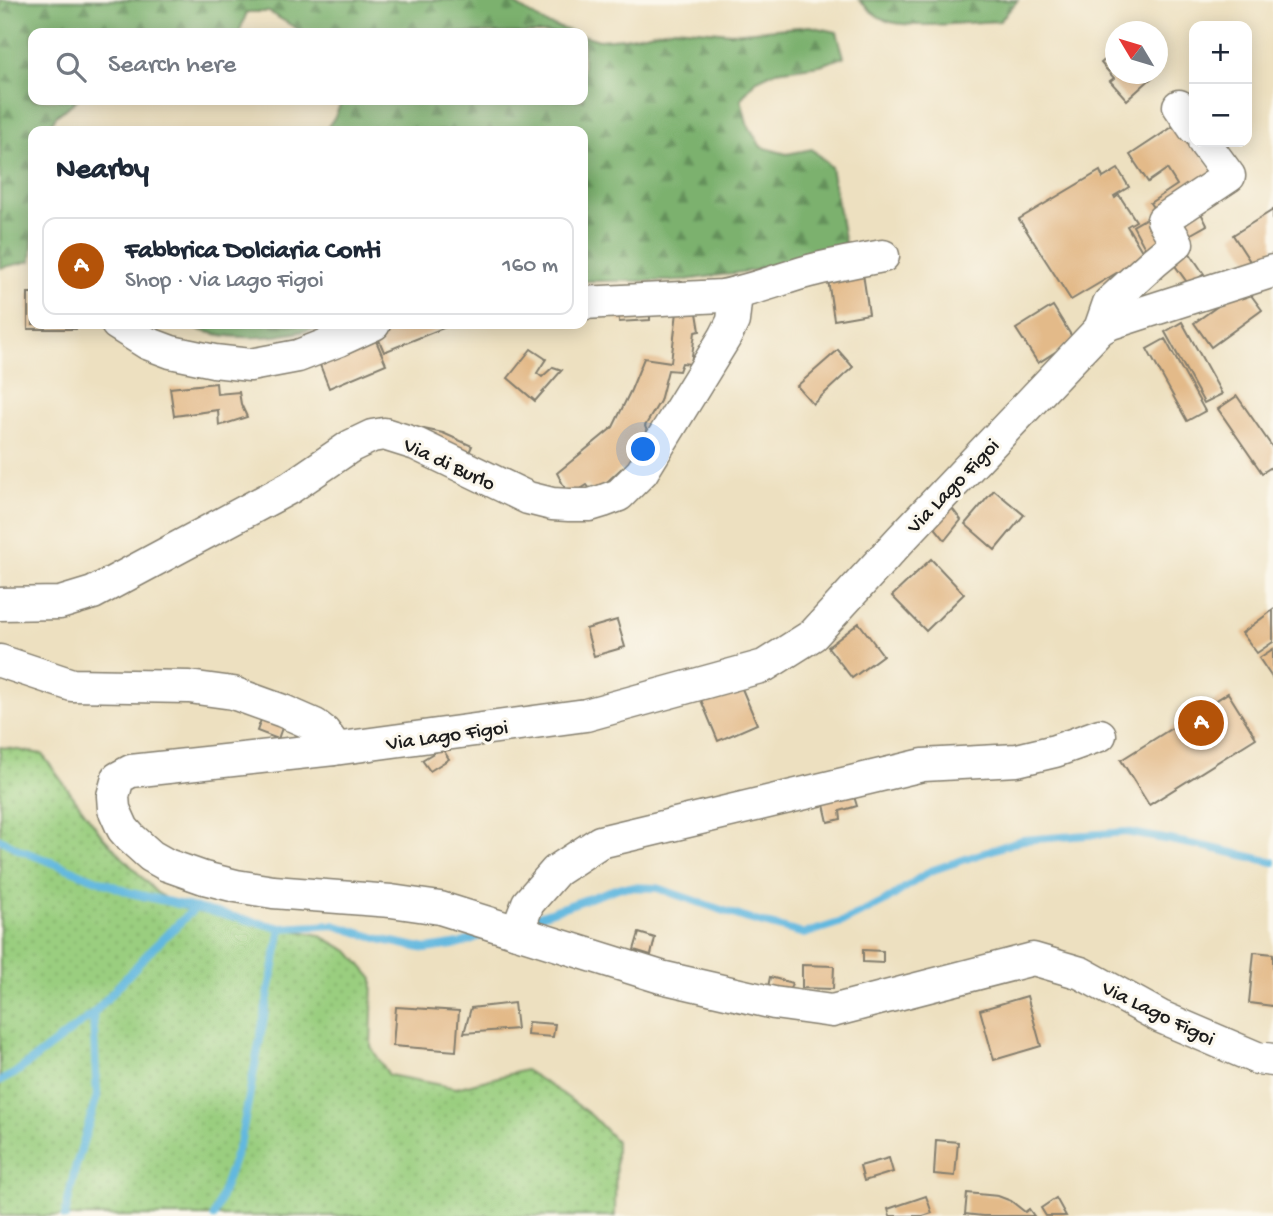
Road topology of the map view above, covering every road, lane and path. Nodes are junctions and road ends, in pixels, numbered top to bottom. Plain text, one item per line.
1 (1208, 147) edge
2 (883, 256) dead end
3 (1273, 271) edge
4 (736, 293) junction
5 (588, 303) edge
6 (124, 329) edge
7 (363, 329) edge
8 (1100, 329) junction
9 (0, 604) edge
10 (0, 661) edge
11 (1100, 735) dead end
12 (334, 749) junction
13 (517, 932) junction
14 (1273, 1060) edge

1 - 8 street, Via Lago Figoi
2 - 4 street
3 - 8 street, Via Lago Figoi
4 - 5 street
4 - 9 street, Via di Burlo
6 - 7 street
8 - 12 street, Via Lago Figoi
10 - 12 street
11 - 13 street
12 - 13 street, Via Lago Figoi
13 - 14 street, Via Lago Figoi

